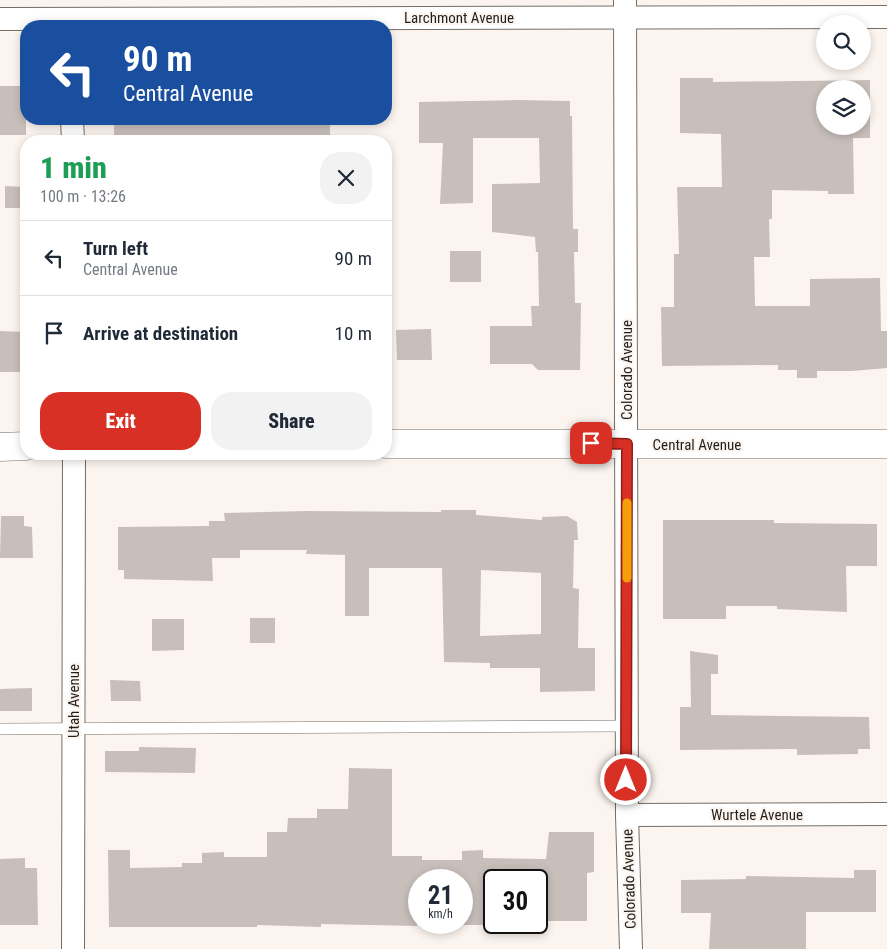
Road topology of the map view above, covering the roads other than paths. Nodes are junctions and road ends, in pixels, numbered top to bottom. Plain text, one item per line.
1 (625, 9) edge
2 (72, 15) edge
3 (887, 17) edge
4 (0, 19) edge
5 (392, 444) edge
6 (627, 444) junction
7 (887, 444) edge
8 (20, 446) edge
9 (0, 447) edge
10 (74, 460) edge
11 (626, 726) junction
12 (74, 729) junction
13 (0, 730) edge
14 (887, 814) edge
15 (627, 816) junction
16 (73, 949) edge
17 (631, 949) edge

1 - 2 street, Larchmont Avenue
1 - 3 street, Larchmont Avenue
1 - 6 street, Colorado Avenue
2 - 4 street, Larchmont Avenue
5 - 6 street, Central Avenue
6 - 7 street, Central Avenue
6 - 11 street, Colorado Avenue
8 - 9 street
10 - 12 street, Utah Avenue
11 - 12 lane
11 - 15 street, Colorado Avenue
12 - 13 lane
12 - 16 street, Utah Avenue
14 - 15 street, Wurtele Avenue
15 - 17 street, Colorado Avenue

